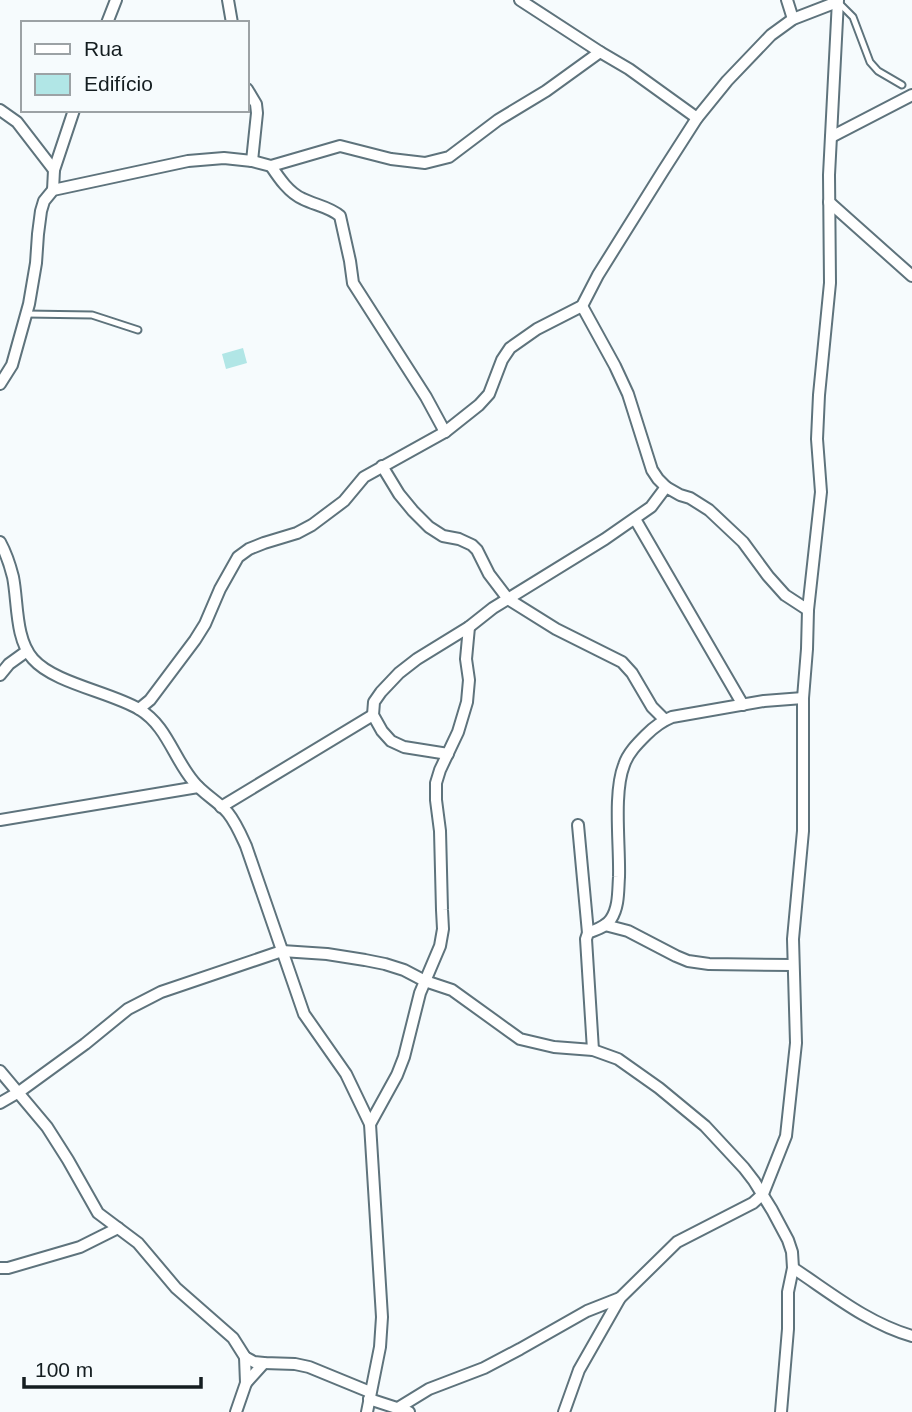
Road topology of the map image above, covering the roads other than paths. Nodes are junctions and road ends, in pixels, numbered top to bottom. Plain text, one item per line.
1 (116, 0) edge
2 (228, 0) edge
3 (520, 0) edge
4 (787, 0) edge
5 (837, 1) edge
6 (793, 19) junction
7 (108, 21) edge
8 (232, 21) edge
9 (600, 52) junction
10 (902, 85) dead end
11 (248, 90) edge
12 (909, 97) edge
13 (0, 110) edge
14 (912, 110) edge
15 (73, 112) edge
16 (697, 118) junction
17 (831, 137) junction
18 (252, 161) junction
19 (271, 166) junction
20 (54, 170) junction
21 (53, 190) junction
22 (829, 202) junction
23 (912, 276) edge
24 (582, 306) junction
25 (26, 314) junction
26 (138, 330) dead end
27 (0, 384) edge
28 (446, 432) junction
29 (382, 467) junction
30 (666, 487) junction
31 (635, 519) junction
32 (0, 542) edge
33 (508, 599) junction
34 (808, 610) junction
35 (469, 627) junction
36 (27, 651) junction
37 (0, 675) edge
38 (803, 698) junction
39 (150, 700) junction
40 (743, 705) junction
41 (139, 709) junction
42 (373, 715) junction
43 (152, 718) junction
44 (665, 720) junction
45 (448, 754) junction
46 (198, 787) junction
47 (221, 807) junction
48 (0, 820) edge
49 (578, 825) dead end
50 (605, 925) junction
51 (589, 933) junction
52 (282, 951) junction
53 (793, 965) junction
54 (425, 981) junction
55 (593, 1050) junction
56 (0, 1070) edge
57 (19, 1092) junction
58 (0, 1102) edge
59 (370, 1124) junction
60 (763, 1194) junction
61 (117, 1228) junction
62 (0, 1268) edge
63 (793, 1268) junction
64 (620, 1298) junction
65 (912, 1336) edge
66 (245, 1357) junction
67 (264, 1363) junction
68 (246, 1383) junction
69 (369, 1395) junction
70 (403, 1410) edge
71 (236, 1412) edge
72 (367, 1412) edge
73 (564, 1412) edge
74 (781, 1412) edge

1 - 7 street
2 - 8 street
3 - 9 street
4 - 6 street
5 - 6 street
5 - 10 lane
5 - 17 street
6 - 16 street
9 - 16 street
9 - 19 street
11 - 18 street
12 - 14 street
12 - 17 street
13 - 20 street
15 - 20 street
16 - 24 street
17 - 22 street
18 - 19 street
18 - 21 street
19 - 28 street
20 - 21 street
21 - 25 street
22 - 23 street
22 - 34 street
24 - 28 street
24 - 30 street
25 - 26 lane
25 - 27 street
28 - 29 street
29 - 33 street
29 - 39 street
30 - 31 street
30 - 34 street
31 - 33 street
31 - 40 street
32 - 36 street
33 - 35 street
33 - 44 street
34 - 38 street
35 - 42 street
35 - 45 street
36 - 37 street
36 - 41 street
38 - 40 street
38 - 53 street
39 - 41 street
39 - 43 street
40 - 44 street
41 - 43 street
42 - 45 street
42 - 47 street
43 - 46 street
44 - 50 street
45 - 54 street
46 - 47 street
46 - 48 street
47 - 52 street
49 - 51 street
50 - 51 street
50 - 53 street
51 - 55 street
52 - 54 street
52 - 57 street
52 - 59 street
53 - 60 street
54 - 55 street
54 - 59 street
55 - 60 street
56 - 57 street
57 - 58 street
57 - 61 street
59 - 69 street
60 - 63 street
60 - 64 street
61 - 62 street
61 - 66 street
63 - 65 street
63 - 74 street
64 - 70 street
64 - 73 street
66 - 67 street
66 - 68 street
67 - 68 street
67 - 69 street
68 - 71 street
69 - 70 street
69 - 72 street

